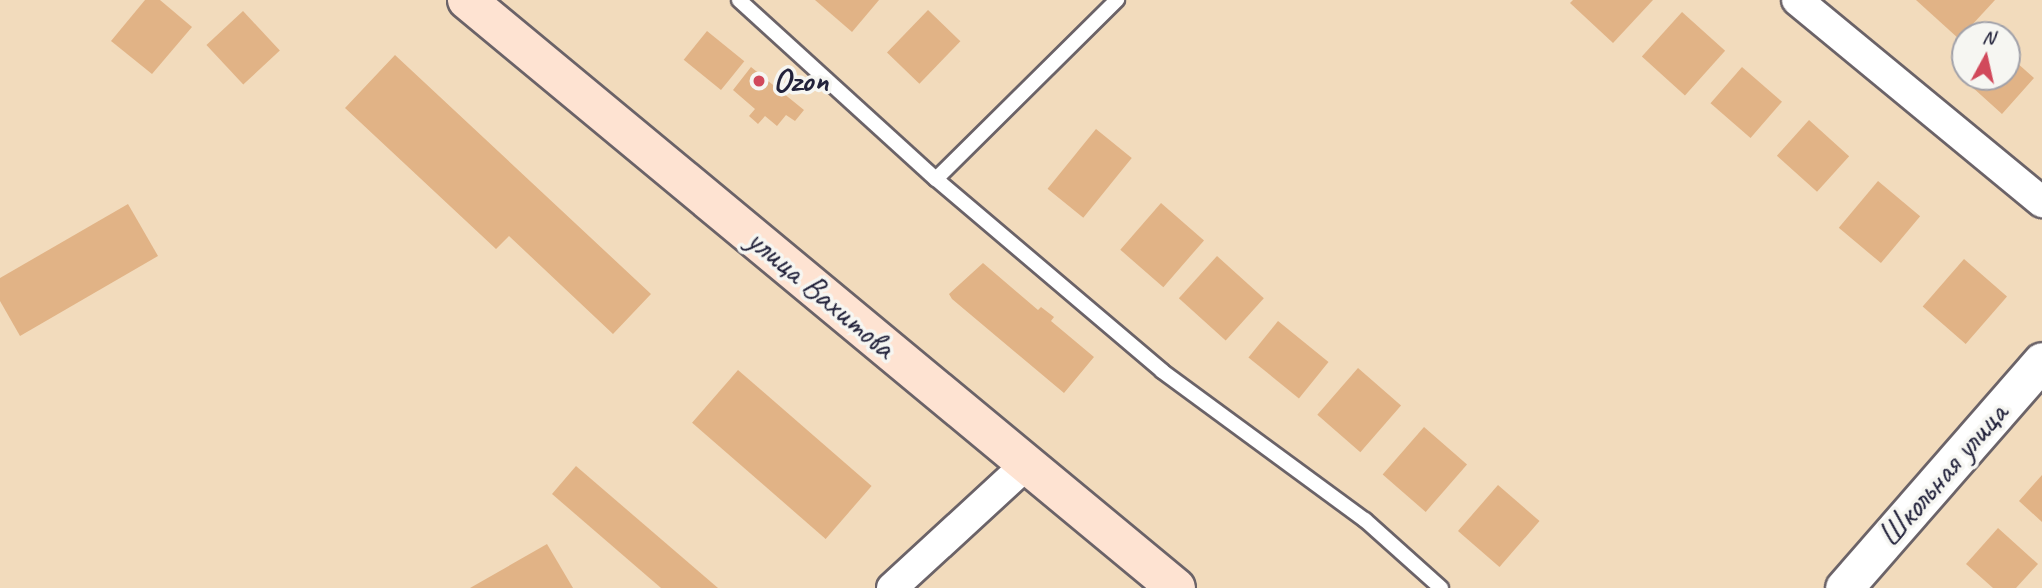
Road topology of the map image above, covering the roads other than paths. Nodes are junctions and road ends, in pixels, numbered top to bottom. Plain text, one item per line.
1 (467, 0) edge
2 (739, 0) edge
3 (1117, 0) edge
4 (1797, 0) edge
5 (936, 179) junction
6 (2042, 202) edge
7 (2042, 361) edge
8 (1027, 464) junction
9 (892, 588) edge
10 (1176, 588) edge
11 (1441, 588) edge
12 (1844, 588) edge

1 - 8 main road, улица Вахитова
2 - 5 lane
3 - 5 lane
4 - 6 street
5 - 11 lane
7 - 12 street, Школьная улица
8 - 9 street
8 - 10 main road, улица Вахитова

